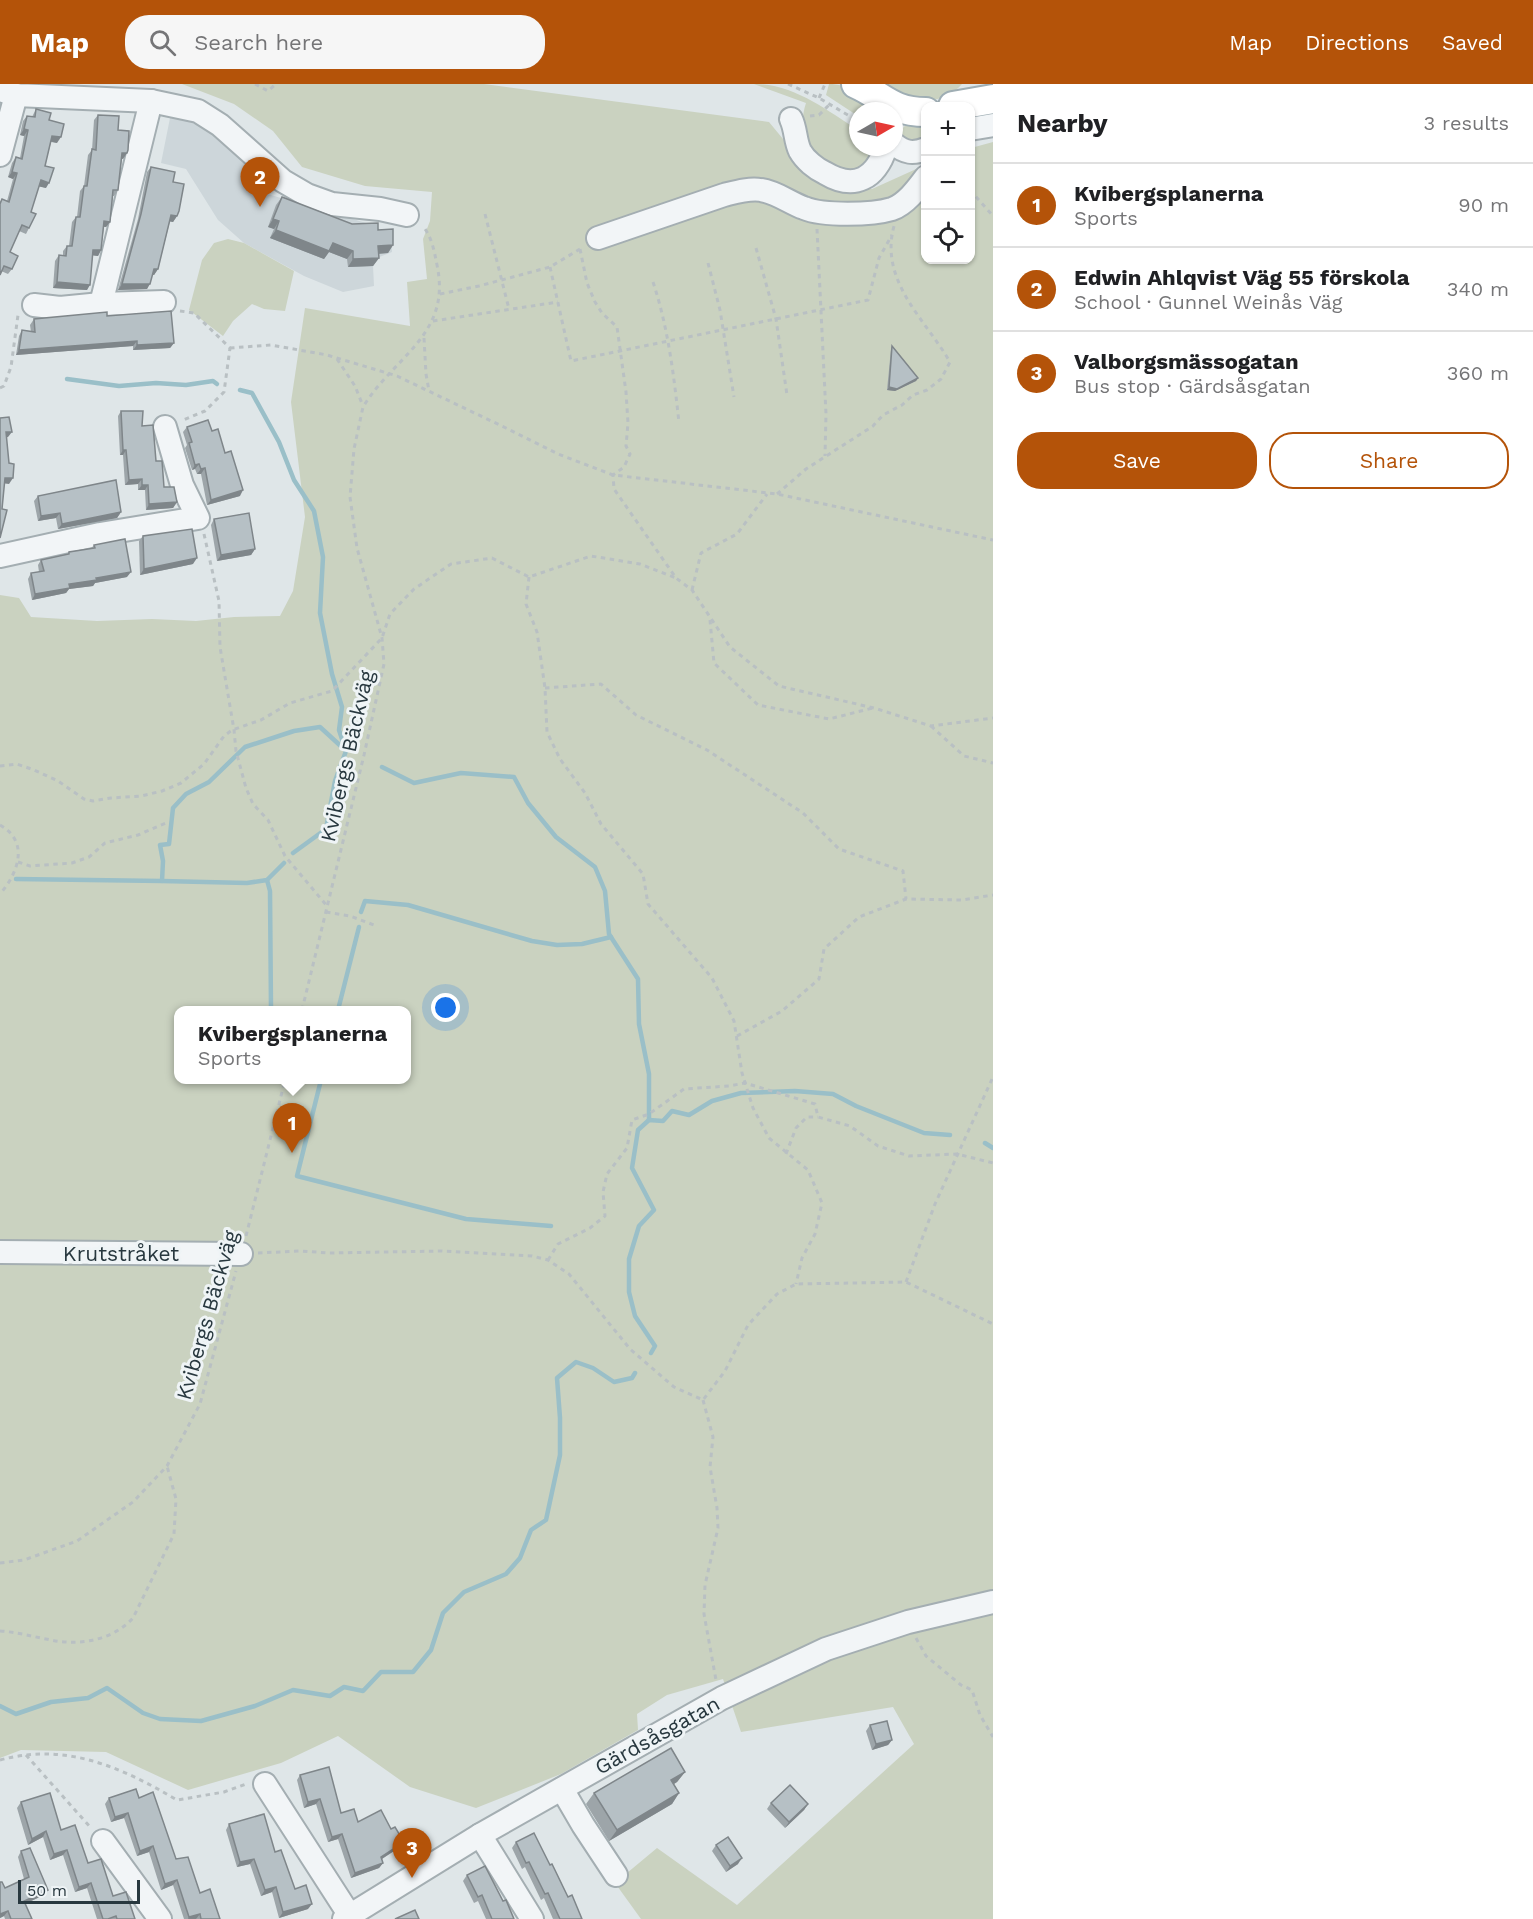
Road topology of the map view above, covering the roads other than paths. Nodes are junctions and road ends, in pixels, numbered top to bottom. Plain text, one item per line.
1 (974, 84) edge
2 (862, 86) edge
3 (8, 92) edge
4 (993, 99) edge
5 (151, 101) junction
6 (883, 102) edge
7 (959, 102) edge
8 (975, 102) edge
9 (903, 111) edge
10 (921, 112) edge
11 (790, 119) road end
12 (993, 125) edge
13 (975, 128) edge
14 (903, 149) edge
15 (921, 150) edge
16 (0, 155) edge
17 (883, 156) edge
18 (921, 184) edge
19 (407, 215) road end
20 (598, 237) dead end
21 (164, 302) road end
22 (101, 304) junction
23 (34, 305) road end
24 (165, 428) road end
25 (0, 556) edge
26 (0, 1252) edge
27 (241, 1254) road end
28 (993, 1602) edge
29 (265, 1784) road end
30 (562, 1789) junction
31 (480, 1835) junction
32 (103, 1841) road end
33 (616, 1875) dead end
34 (348, 1918) edge
35 (160, 1919) edge
36 (532, 1919) edge

1 - 7 main road
2 - 6 main road
3 - 5 street
3 - 16 street
4 - 8 main road
5 - 19 street
5 - 22 street
9 - 10 main road
11 - 17 street
12 - 13 street
14 - 15 street
18 - 20 street
21 - 22 street
22 - 23 street
24 - 25 street
26 - 27 street, Krutstråket
28 - 30 street, Gärdsåsgatan
29 - 34 street
30 - 31 street, Gärdsåsgatan
30 - 33 street
31 - 34 street, Gärdsåsgatan
31 - 36 street
32 - 35 street

